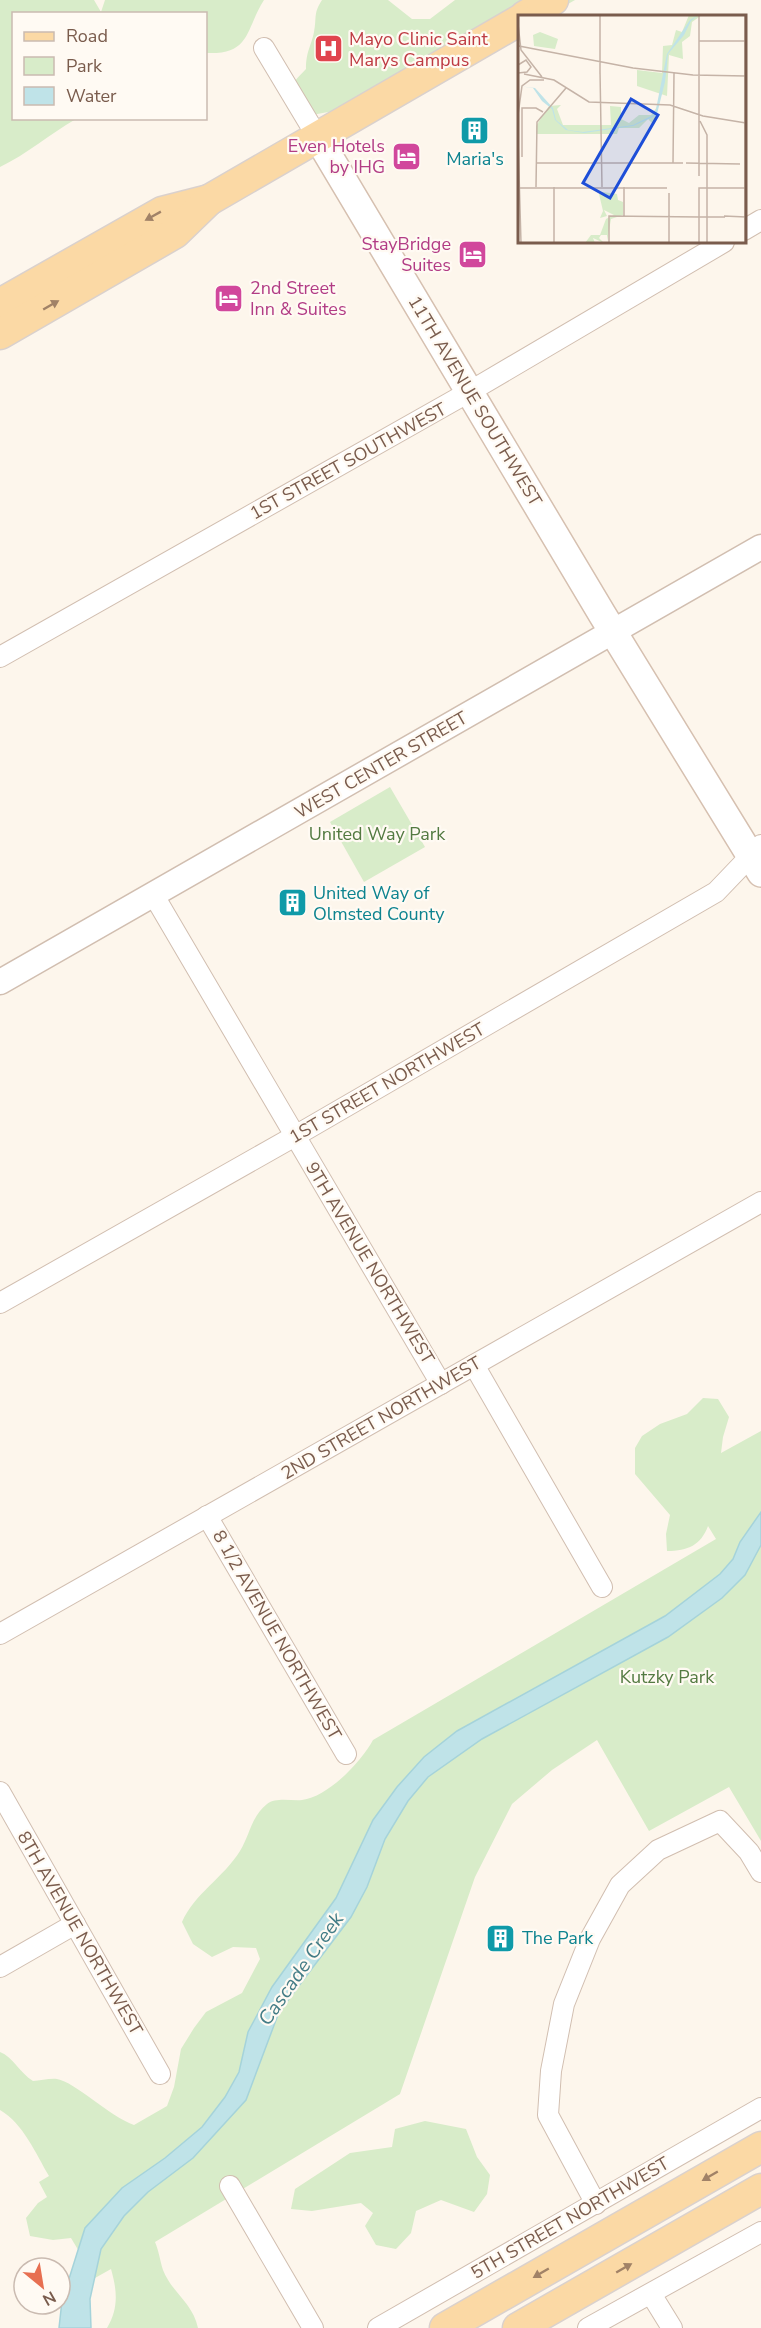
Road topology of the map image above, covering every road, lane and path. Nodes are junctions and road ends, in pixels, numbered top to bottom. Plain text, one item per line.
1 (553, 0) edge
2 (527, 15) edge
3 (518, 21) edge
4 (264, 48) dead end
5 (318, 138) junction
6 (209, 200) junction
7 (761, 220) edge
8 (746, 229) edge
9 (722, 243) edge
10 (0, 304) edge
11 (0, 334) edge
12 (469, 392) junction
13 (761, 548) edge
14 (614, 633) junction
15 (0, 657) edge
16 (758, 858) edge
17 (153, 894) junction
18 (0, 982) edge
19 (296, 1136) junction
20 (761, 1202) edge
21 (0, 1303) edge
22 (474, 1365) junction
23 (441, 1384) junction
24 (207, 1516) junction
25 (602, 1587) dead end
26 (0, 1634) edge
27 (346, 1754) dead end
28 (0, 1792) edge
29 (761, 1872) edge
30 (75, 1924) junction
31 (0, 1967) edge
32 (160, 2074) dead end
33 (761, 2108) edge
34 (761, 2147) edge
35 (230, 2186) dead end
36 (761, 2189) edge
37 (596, 2204) junction
38 (761, 2232) edge
39 (651, 2294) junction
40 (313, 2328) edge
41 (378, 2328) edge
42 (445, 2328) edge
43 (518, 2328) edge
44 (588, 2328) edge
45 (672, 2328) edge

1 - 2 main road
3 - 5 main road
4 - 5 street
5 - 6 main road
5 - 12 main road, 11TH AVENUE SOUTHWEST
6 -> 10 main road
11 -> 6 main road
7 - 8 street
9 - 12 street, 1ST STREET SOUTHWEST
12 - 14 main road, 11TH AVENUE SOUTHWEST
12 - 15 street, 1ST STREET SOUTHWEST
13 - 14 street, WEST CENTER STREET
14 - 16 main road, 11TH AVENUE SOUTHWEST
14 - 17 street, WEST CENTER STREET
16 - 19 street, 1ST STREET NORTHWEST
17 - 18 street, WEST CENTER STREET
17 - 19 street, 9TH AVENUE NORTHWEST
19 - 21 street, 1ST STREET NORTHWEST
19 - 23 street, 9TH AVENUE NORTHWEST
20 - 22 street, 2ND STREET NORTHWEST
22 - 23 street, 2ND STREET NORTHWEST
22 - 25 street
23 - 24 street, 2ND STREET NORTHWEST
24 - 26 street, 2ND STREET NORTHWEST
24 - 27 street, 8 1/2 AVENUE NORTHWEST
28 - 30 street, 8TH AVENUE NORTHWEST
29 - 37 street
30 - 31 street
30 - 32 street, 8TH AVENUE NORTHWEST
33 - 37 street, 5TH STREET NORTHWEST
34 -> 42 main road
35 - 40 street
43 -> 36 main road
37 - 41 street, 5TH STREET NORTHWEST
38 - 39 street
39 - 44 street
39 - 45 street

